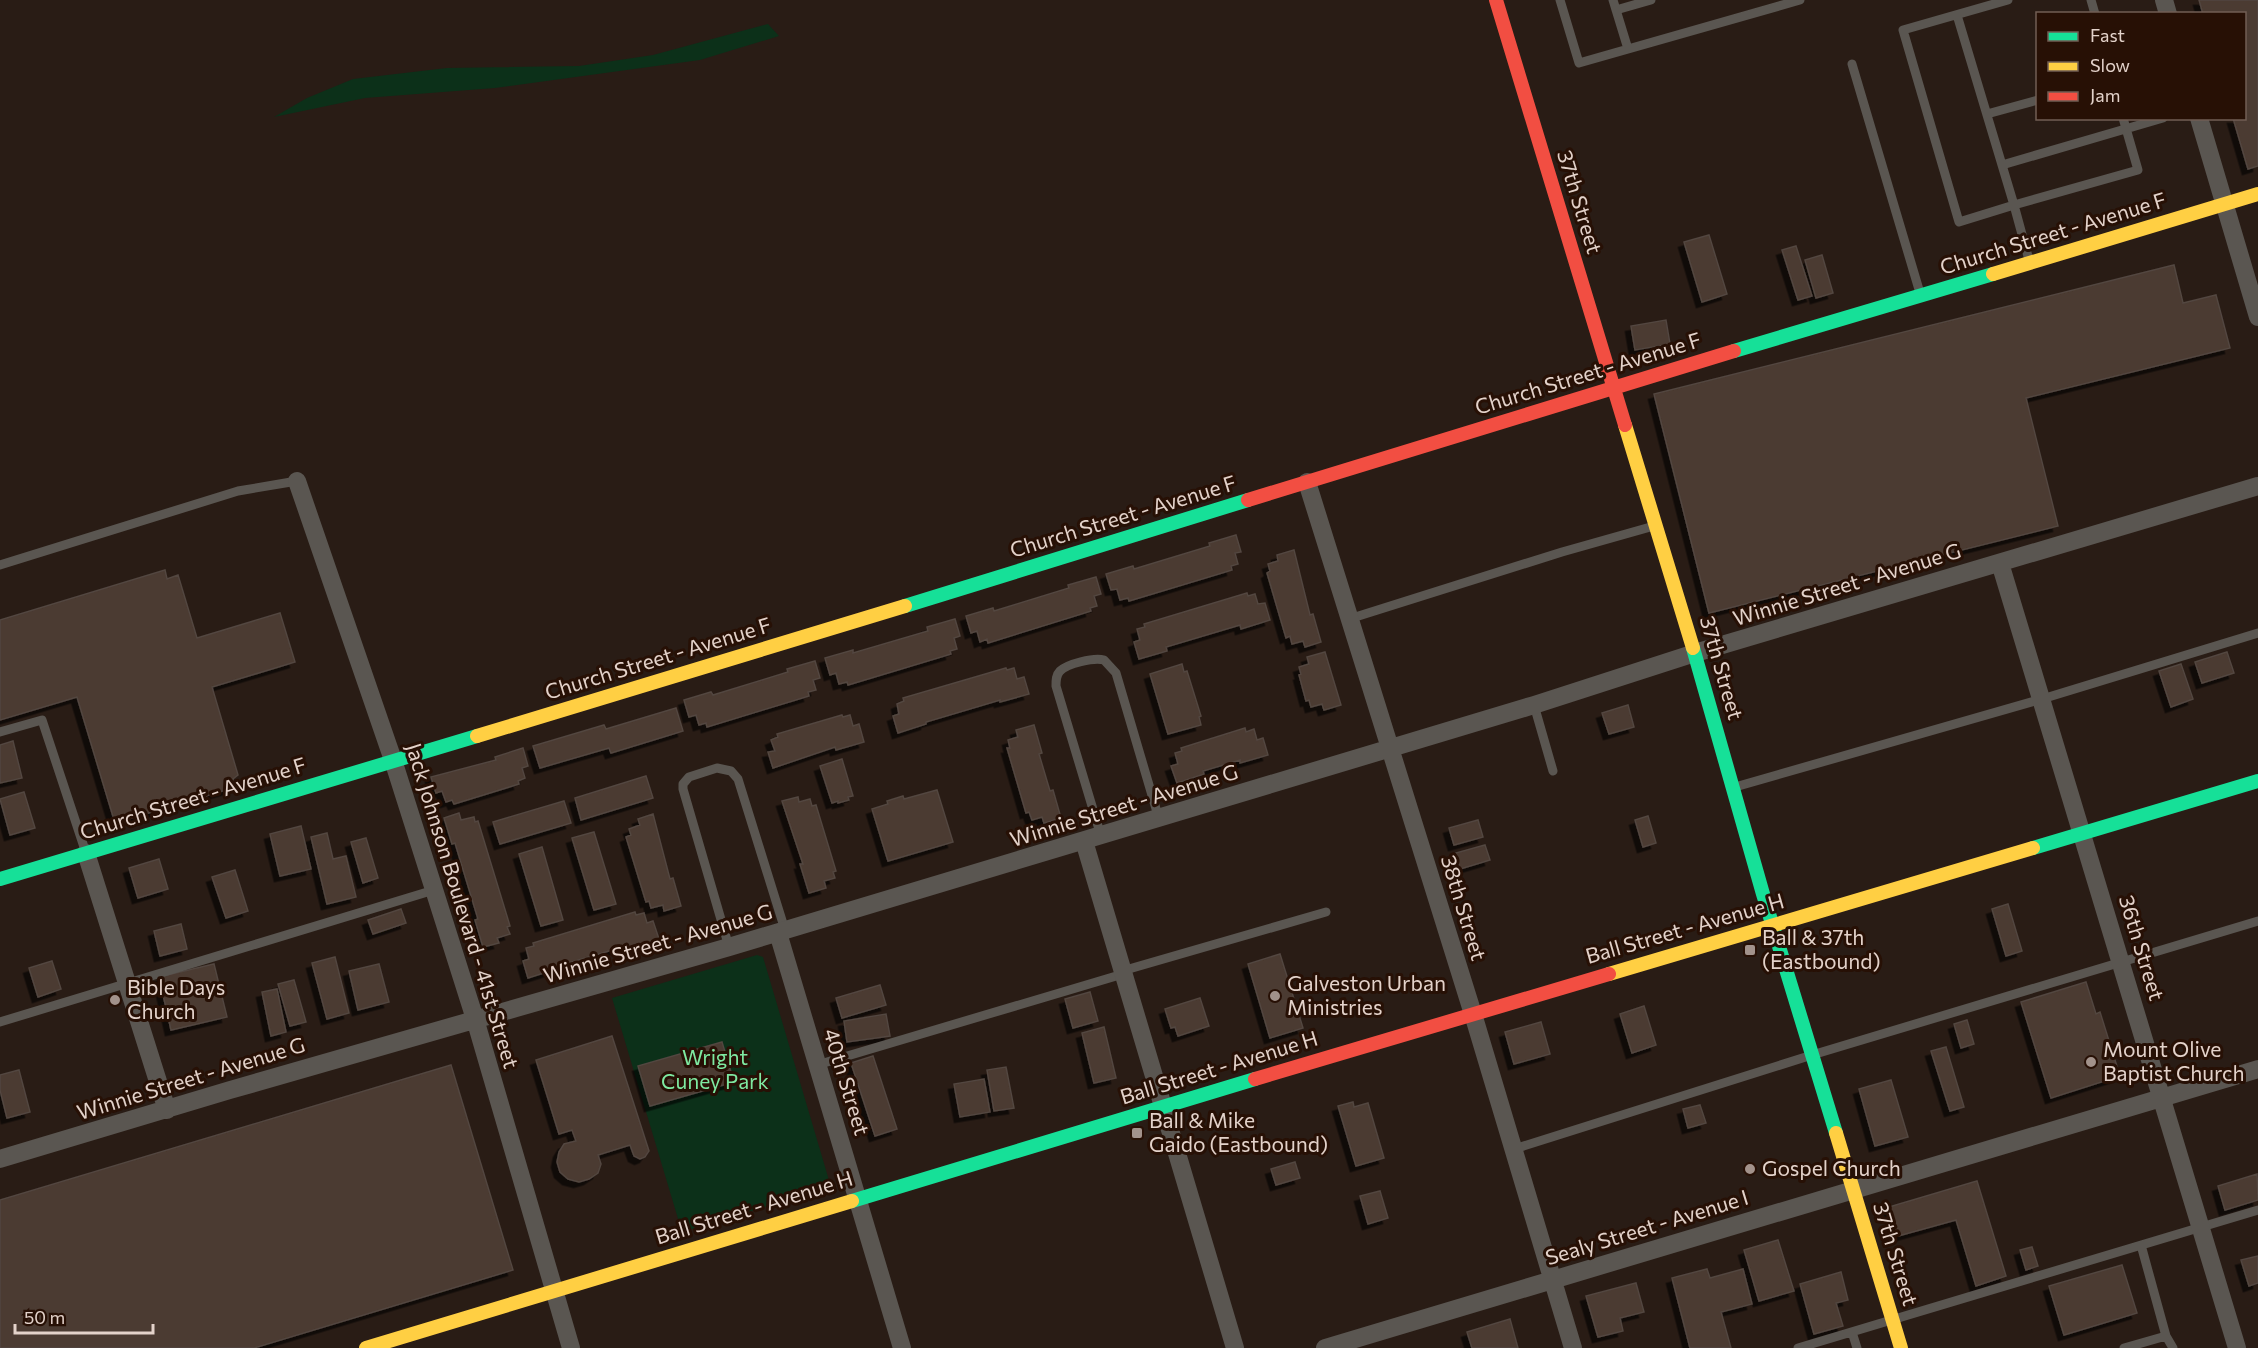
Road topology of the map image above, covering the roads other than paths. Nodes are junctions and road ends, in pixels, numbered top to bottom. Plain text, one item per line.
1 (1496, 0) edge
2 (1560, 0) edge
3 (1613, 0) edge
4 (1651, 0) edge
5 (1800, 0) edge
6 (2008, 0) edge
7 (1616, 10) junction
8 (1957, 15) junction
9 (1628, 49) junction
10 (1852, 64) dead end
11 (2036, 100) edge
12 (1987, 114) junction
13 (2124, 120) edge
14 (2156, 120) edge
15 (2200, 120) edge
16 (2126, 129) junction
17 (2002, 165) junction
18 (2258, 194) edge
19 (2224, 204) junction
20 (2014, 205) junction
21 (2029, 263) junction
22 (1921, 295) junction
23 (2258, 317) edge
24 (1613, 388) junction
25 (297, 481) joint
26 (1307, 482) junction
27 (2258, 486) edge
28 (1656, 526) junction
29 (2000, 563) junction
30 (0, 565) edge
31 (1349, 619) junction
32 (2258, 633) edge
33 (1695, 653) junction
34 (2042, 699) junction
35 (1534, 705) junction
36 (0, 732) edge
37 (1390, 748) junction
38 (393, 760) junction
39 (1553, 771) dead end
40 (2258, 781) edge
41 (1733, 788) junction
42 (1160, 819) junction
43 (2082, 833) junction
44 (1092, 839) junction
45 (86, 853) junction
46 (0, 879) edge
47 (434, 890) junction
48 (1326, 912) dead end
49 (2258, 921) edge
50 (1773, 926) junction
51 (781, 932) junction
52 (729, 947) junction
53 (2122, 962) junction
54 (1123, 972) junction
55 (128, 985) junction
56 (1473, 1014) junction
57 (475, 1019) junction
58 (0, 1022) edge
59 (1812, 1055) junction
60 (817, 1065) junction
61 (2258, 1069) edge
62 (2162, 1098) junction
63 (1163, 1106) junction
64 (167, 1110) junction
65 (1514, 1149) junction
66 (0, 1159) edge
67 (1853, 1189) junction
68 (857, 1198) junction
69 (2258, 1210) edge
70 (2201, 1227) junction
71 (2141, 1245) junction
72 (1553, 1280) junction
73 (554, 1291) junction
74 (1893, 1320) junction
75 (1852, 1332) junction
76 (2166, 1336) junction
77 (1802, 1347) edge
78 (366, 1348) edge
79 (571, 1348) edge
80 (902, 1348) edge
81 (1235, 1348) edge
82 (1325, 1348) edge
83 (1573, 1348) edge
84 (1857, 1348) edge
85 (1901, 1348) edge
86 (2124, 1348) edge
87 (2173, 1348) edge
88 (2237, 1348) edge

1 - 24 street, 37th Street
2 - 9 lane
3 - 7 lane
4 - 7 lane
5 - 9 lane
6 - 8 lane
7 - 9 lane
8 - 12 lane
8 - 20 lane
10 - 22 lane
11 - 12 lane
12 - 17 lane
13 - 16 lane
14 - 16 lane
15 - 19 street
16 - 17 lane
16 - 20 lane
17 - 20 lane
18 - 19 street, Church Street - Avenue F
19 - 21 street, Church Street - Avenue F
19 - 23 street
20 - 21 lane
21 - 22 street, Church Street - Avenue F
22 - 24 street, Church Street - Avenue F
24 - 26 street, Church Street - Avenue F
24 - 28 street, 37th Street
25 - 30 lane
25 - 38 street, Jack Johnson Boulevard - 41st Street
26 - 31 street, 38th Street
26 - 38 street, Church Street - Avenue F
27 - 29 street, Winnie Street - Avenue G
28 - 31 lane
28 - 33 street, 37th Street
29 - 33 street, Winnie Street - Avenue G
29 - 34 street, 36th Street
31 - 37 street, 38th Street
32 - 34 lane
33 - 35 street, Winnie Street - Avenue G
33 - 41 street, 37th Street
34 - 41 lane
34 - 43 street, 36th Street
35 - 37 street, Winnie Street - Avenue G
35 - 39 lane
36 - 45 lane
37 - 42 street, Winnie Street - Avenue G
37 - 56 street, 38th Street
38 - 45 street, Church Street - Avenue F
38 - 47 street, Jack Johnson Boulevard - 41st Street
40 - 43 street, Ball Street - Avenue H
41 - 50 street, 37th Street
42 - 44 street, Winnie Street - Avenue G
42 - 44 lane
43 - 50 street, Ball Street - Avenue H
43 - 53 street, 36th Street
44 - 51 street, Winnie Street - Avenue G
44 - 54 street
45 - 46 street, Church Street - Avenue F
45 - 55 street
47 - 55 lane
47 - 57 street, Jack Johnson Boulevard - 41st Street
48 - 54 lane
49 - 53 lane
50 - 56 street, Ball Street - Avenue H
50 - 59 street, 37th Street
51 - 52 street, Winnie Street - Avenue G
51 - 52 lane
51 - 60 street, 40th Street
52 - 57 street, Winnie Street - Avenue G
53 - 59 lane
53 - 62 street, 36th Street
54 - 60 lane
54 - 63 street
55 - 58 lane
55 - 64 street
56 - 63 street, Ball Street - Avenue H
56 - 65 street, 38th Street
57 - 64 street, Winnie Street - Avenue G
57 - 73 street, Jack Johnson Boulevard - 41st Street
59 - 65 lane
59 - 67 street, 37th Street
60 - 68 street, 40th Street
61 - 62 street, Sealy Street - Avenue I
62 - 67 street, Sealy Street - Avenue I
62 - 70 street, 36th Street
63 - 68 street, Ball Street - Avenue H
63 - 81 street
64 - 66 street, Winnie Street - Avenue G
65 - 72 street, 38th Street
67 - 72 street, Sealy Street - Avenue I
67 - 74 street, 37th Street
68 - 73 street, Ball Street - Avenue H
68 - 80 street, 40th Street
69 - 70 lane
70 - 71 lane
70 - 88 street, 36th Street
71 - 74 lane
71 - 76 lane
72 - 82 street, Sealy Street - Avenue I
72 - 83 street, 38th Street
73 - 78 street, Ball Street - Avenue H
73 - 79 street, Jack Johnson Boulevard - 41st Street
74 - 75 lane
74 - 85 street, 37th Street
75 - 77 lane
75 - 84 lane
76 - 86 lane
76 - 87 lane

